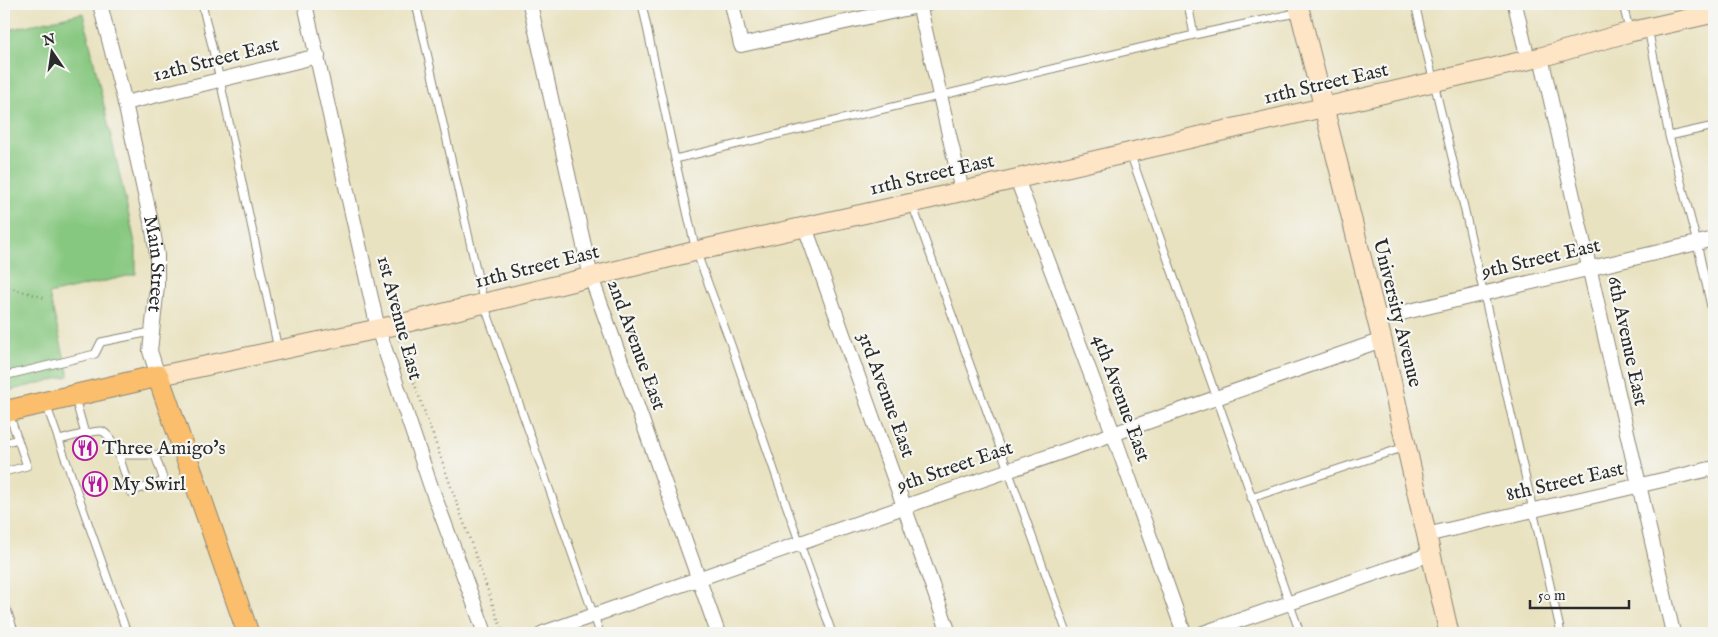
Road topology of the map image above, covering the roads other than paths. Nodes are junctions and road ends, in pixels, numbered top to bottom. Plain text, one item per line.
1 (100, 4) edge
2 (202, 4) edge
3 (305, 4) edge
4 (416, 4) edge
5 (530, 4) edge
6 (642, 4) edge
7 (732, 4) edge
8 (922, 4) edge
9 (1188, 4) edge
10 (1415, 4) edge
11 (1515, 4) edge
12 (1623, 4) edge
13 (1299, 8) edge
14 (1714, 13) edge
15 (1639, 30) junction
16 (1194, 35) junction
17 (318, 56) junction
18 (1535, 59) junction
19 (220, 80) junction
20 (1434, 82) junction
21 (940, 97) junction
22 (125, 103) junction
23 (1324, 108) junction
24 (1714, 126) edge
25 (1669, 136) junction
26 (1130, 153) junction
27 (675, 159) junction
28 (1017, 178) junction
29 (962, 191) junction
30 (912, 203) junction
31 (805, 227) junction
32 (1714, 239) edge
33 (1697, 243) junction
34 (696, 251) junction
35 (1591, 268) junction
36 (590, 277) junction
37 (1483, 294) junction
38 (484, 304) junction
39 (1376, 319) junction
40 (1714, 320) edge
41 (378, 329) junction
42 (151, 332) junction
43 (1382, 340) junction
44 (278, 349) junction
45 (4, 376) edge
46 (158, 376) junction
47 (74, 395) junction
48 (1215, 397) junction
49 (45, 401) junction
50 (6, 412) edge
51 (1113, 433) junction
52 (85, 434) junction
53 (18, 439) junction
54 (59, 440) junction
55 (4, 443) edge
56 (1406, 446) junction
57 (182, 448) junction
58 (155, 455) junction
59 (119, 456) junction
60 (1714, 468) edge
61 (1009, 469) junction
62 (4, 472) edge
63 (1639, 485) junction
64 (1251, 498) junction
65 (904, 506) junction
66 (1533, 510) junction
67 (1426, 535) junction
68 (800, 543) junction
69 (1432, 554) junction
70 (698, 578) junction
71 (1289, 603) junction
72 (4, 612) edge
73 (594, 615) junction
74 (11, 633) edge
75 (127, 633) edge
76 (248, 633) edge
77 (485, 633) edge
78 (543, 633) edge
79 (600, 633) edge
80 (718, 633) edge
81 (832, 633) edge
82 (949, 633) edge
83 (1067, 633) edge
84 (1184, 633) edge
85 (1203, 633) edge
86 (1300, 633) edge
87 (1449, 633) edge
88 (1561, 633) edge
89 (1673, 633) edge

1 - 22 street, Main Street
2 - 19 lane
3 - 17 street, 1st Avenue East
4 - 38 lane
5 - 36 street, 2nd Avenue East
6 - 27 lane
7 - 8 street
8 - 21 street
9 - 16 lane
10 - 20 lane
11 - 18 street, 6th Avenue East
12 - 15 lane
13 - 16 lane
13 - 23 street, University Avenue
14 - 15 street, 11th Street East
15 - 18 street, 11th Street East
15 - 25 lane
16 - 21 lane
17 - 19 street, 12th Street East
17 - 41 street, 1st Avenue East
18 - 20 street, 11th Street East
18 - 35 street, 6th Avenue East
19 - 22 street, 12th Street East
19 - 44 lane
20 - 23 street, 11th Street East
20 - 37 lane
21 - 27 lane
21 - 29 street
22 - 42 street, Main Street
23 - 26 street, 11th Street East
23 - 39 street, University Avenue
24 - 25 lane
25 - 33 lane
26 - 28 street, 11th Street East
26 - 48 lane
27 - 34 lane
28 - 29 street, 11th Street East
28 - 51 street, 4th Avenue East
29 - 30 street, 11th Street East
30 - 31 street, 11th Street East
30 - 61 lane
31 - 34 street, 11th Street East
31 - 65 street, 3rd Avenue East
32 - 33 street, 9th Street East
33 - 35 street, 9th Street East
33 - 40 lane
34 - 36 street, 11th Street East
34 - 68 lane
35 - 37 street, 9th Street East
35 - 63 street, 6th Avenue East
36 - 38 street, 11th Street East
36 - 70 street, 2nd Avenue East
37 - 39 street, 9th Street East
37 - 66 lane
38 - 41 street, 11th Street East
38 - 73 lane
39 - 43 street, University Avenue
41 - 44 street, 11th Street East
41 - 77 street, 1st Avenue East
42 - 45 lane
42 - 46 street, Main Street
43 - 48 street, 9th Street East
43 - 56 street, University Avenue
44 - 46 street, 11th Street East
46 - 47 main road
46 - 57 main road, Main Street
47 - 49 main road
47 - 52 lane
48 - 51 street, 9th Street East
48 - 64 lane
49 - 50 main road
49 - 54 lane
50 - 53 lane
51 - 61 street, 9th Street East
51 - 84 street, 4th Avenue East
52 - 54 lane
52 - 59 lane
53 - 55 lane
53 - 62 lane
54 - 75 lane
56 - 64 lane
56 - 67 street, University Avenue
57 - 58 lane
57 - 76 main road, Main Street
58 - 59 lane
58 - 59 lane
60 - 63 street, 8th Street East
61 - 65 street, 9th Street East
61 - 83 lane
63 - 66 street, 8th Street East
63 - 89 street, 6th Avenue East
64 - 71 lane
65 - 68 street, 9th Street East
65 - 82 street, 3rd Avenue East
66 - 67 street, 8th Street East
66 - 88 lane
67 - 69 street, University Avenue
68 - 70 street, 9th Street East
68 - 81 lane
69 - 71 street
69 - 87 street, University Avenue
70 - 73 street, 9th Street East
70 - 80 street, 2nd Avenue East
71 - 85 street
71 - 86 lane
72 - 74 street
73 - 78 street, 9th Street East
73 - 79 lane

